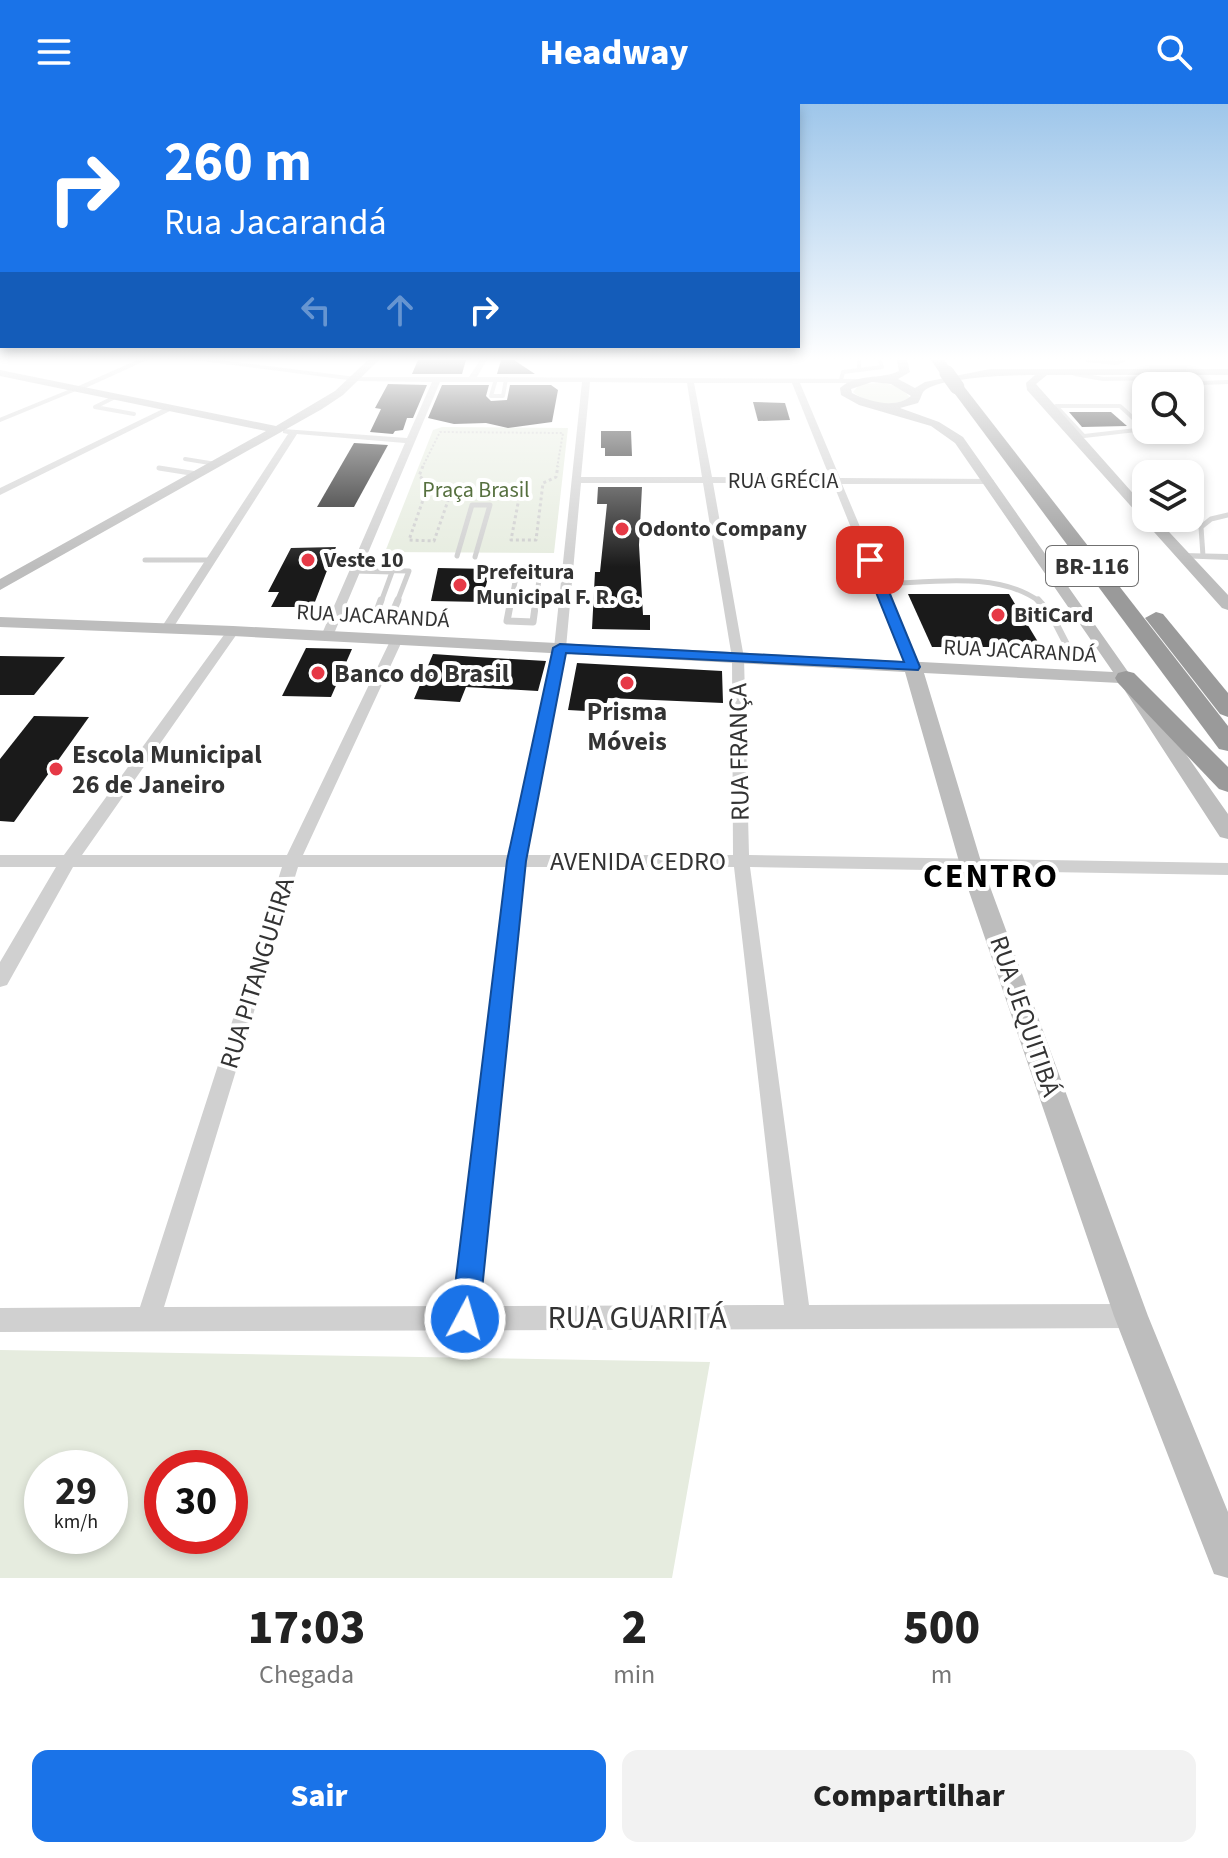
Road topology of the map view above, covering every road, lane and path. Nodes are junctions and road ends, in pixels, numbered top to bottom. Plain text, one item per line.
1 (129, 429) edge
2 (272, 429) edge
3 (417, 429) edge
4 (582, 429) edge
5 (699, 429) edge
6 (815, 429) edge
7 (942, 429) edge
8 (997, 429) edge
9 (1001, 429) edge
10 (1072, 429) edge
11 (1145, 429) edge
12 (278, 430) junction
13 (294, 432) junction
14 (563, 433) joint
15 (1078, 436) junction
16 (412, 441) junction
17 (185, 459) dead end
18 (216, 464) junction
19 (159, 468) dead end
20 (197, 474) junction
21 (577, 480) junction
22 (838, 480) junction
23 (708, 481) junction
24 (989, 481) junction
25 (0, 492) edge
26 (1132, 499) edge
27 (1228, 515) edge
28 (1160, 532) edge
29 (457, 556) dead end
30 (1182, 556) junction
31 (1203, 556) junction
32 (475, 557) dead end
33 (1228, 557) edge
34 (145, 560) dead end
35 (211, 560) junction
36 (356, 570) junction
37 (568, 570) junction
38 (879, 584) junction
39 (0, 585) edge
40 (1228, 605) edge
41 (0, 622) edge
42 (167, 628) junction
43 (233, 631) junction
44 (327, 636) junction
45 (397, 639) junction
46 (560, 648) junction
47 (1072, 655) dead end
48 (738, 658) junction
49 (913, 667) junction
50 (1126, 678) junction
51 (1228, 709) edge
52 (1228, 743) edge
53 (1228, 783) edge
54 (1228, 831) edge
55 (69, 860) junction
56 (0, 861) edge
57 (292, 861) junction
58 (517, 861) junction
59 (741, 861) junction
60 (971, 865) junction
61 (1228, 869) edge
62 (0, 979) edge
63 (1131, 1316) junction
64 (798, 1317) junction
65 (465, 1319) junction
66 (0, 1320) edge
67 (148, 1320) junction
68 (1228, 1560) edge

1 - 25 street
2 - 12 main road
3 - 16 street
4 - 21 street
5 - 23 street, RUA FRANÇA
6 - 22 street, RUA JEQUITIBÁ
7 - 24 main road
8 - 52 highway, BR-116
9 - 51 highway, BR-116
10 - 15 main road
11 - 15 lane
12 - 13 street
12 - 18 main road
13 - 16 street
13 - 35 street
14 - 14 path
15 - 26 main road
16 - 36 street
17 - 18 lane
18 - 20 main road
19 - 20 lane
20 - 39 main road
21 - 23 street, RUA GRÉCIA
21 - 37 street
22 - 23 street, RUA GRÉCIA
22 - 24 street, RUA GRÉCIA
22 - 38 street, RUA JEQUITIBÁ
23 - 48 street, RUA FRANÇA
24 - 50 main road
27 - 31 lane
28 - 30 main road
29 - 32 lane
30 - 31 street
30 - 40 main road
31 - 33 street
34 - 35 lane
35 - 42 street
36 - 36 lane
36 - 44 street
37 - 37 lane
37 - 46 street
38 - 47 lane
38 - 49 street, RUA JEQUITIBÁ
41 - 42 main road, RUA JACARANDÁ
42 - 43 main road, RUA JACARANDÁ
43 - 44 main road, RUA JACARANDÁ
43 - 55 street
44 - 45 main road, RUA JACARANDÁ
45 - 46 main road, RUA JACARANDÁ
45 - 57 street, RUA PITANGUEIRA
46 - 48 main road, RUA JACARANDÁ
46 - 58 street
48 - 49 main road, RUA JACARANDÁ
48 - 59 street, RUA FRANÇA
49 - 50 main road, RUA JACARANDÁ
49 - 60 main road, RUA JEQUITIBÁ
50 - 53 highway
50 - 54 main road
55 - 56 street, AVENIDA CEDRO
55 - 57 street, AVENIDA CEDRO
55 - 62 street
57 - 58 street, AVENIDA CEDRO
57 - 67 street, RUA PITANGUEIRA
58 - 59 street, AVENIDA CEDRO
58 - 65 street
59 - 60 street, AVENIDA CEDRO
59 - 64 street, RUA FRANÇA
60 - 61 street, AVENIDA CEDRO
60 - 63 main road, RUA JEQUITIBÁ
63 - 64 street, RUA GUARITÁ
63 - 68 main road, RUA JEQUITIBÁ
64 - 65 street, RUA GUARITÁ
65 - 67 street, RUA GUARITÁ
66 - 67 street, RUA GUARITÁ

